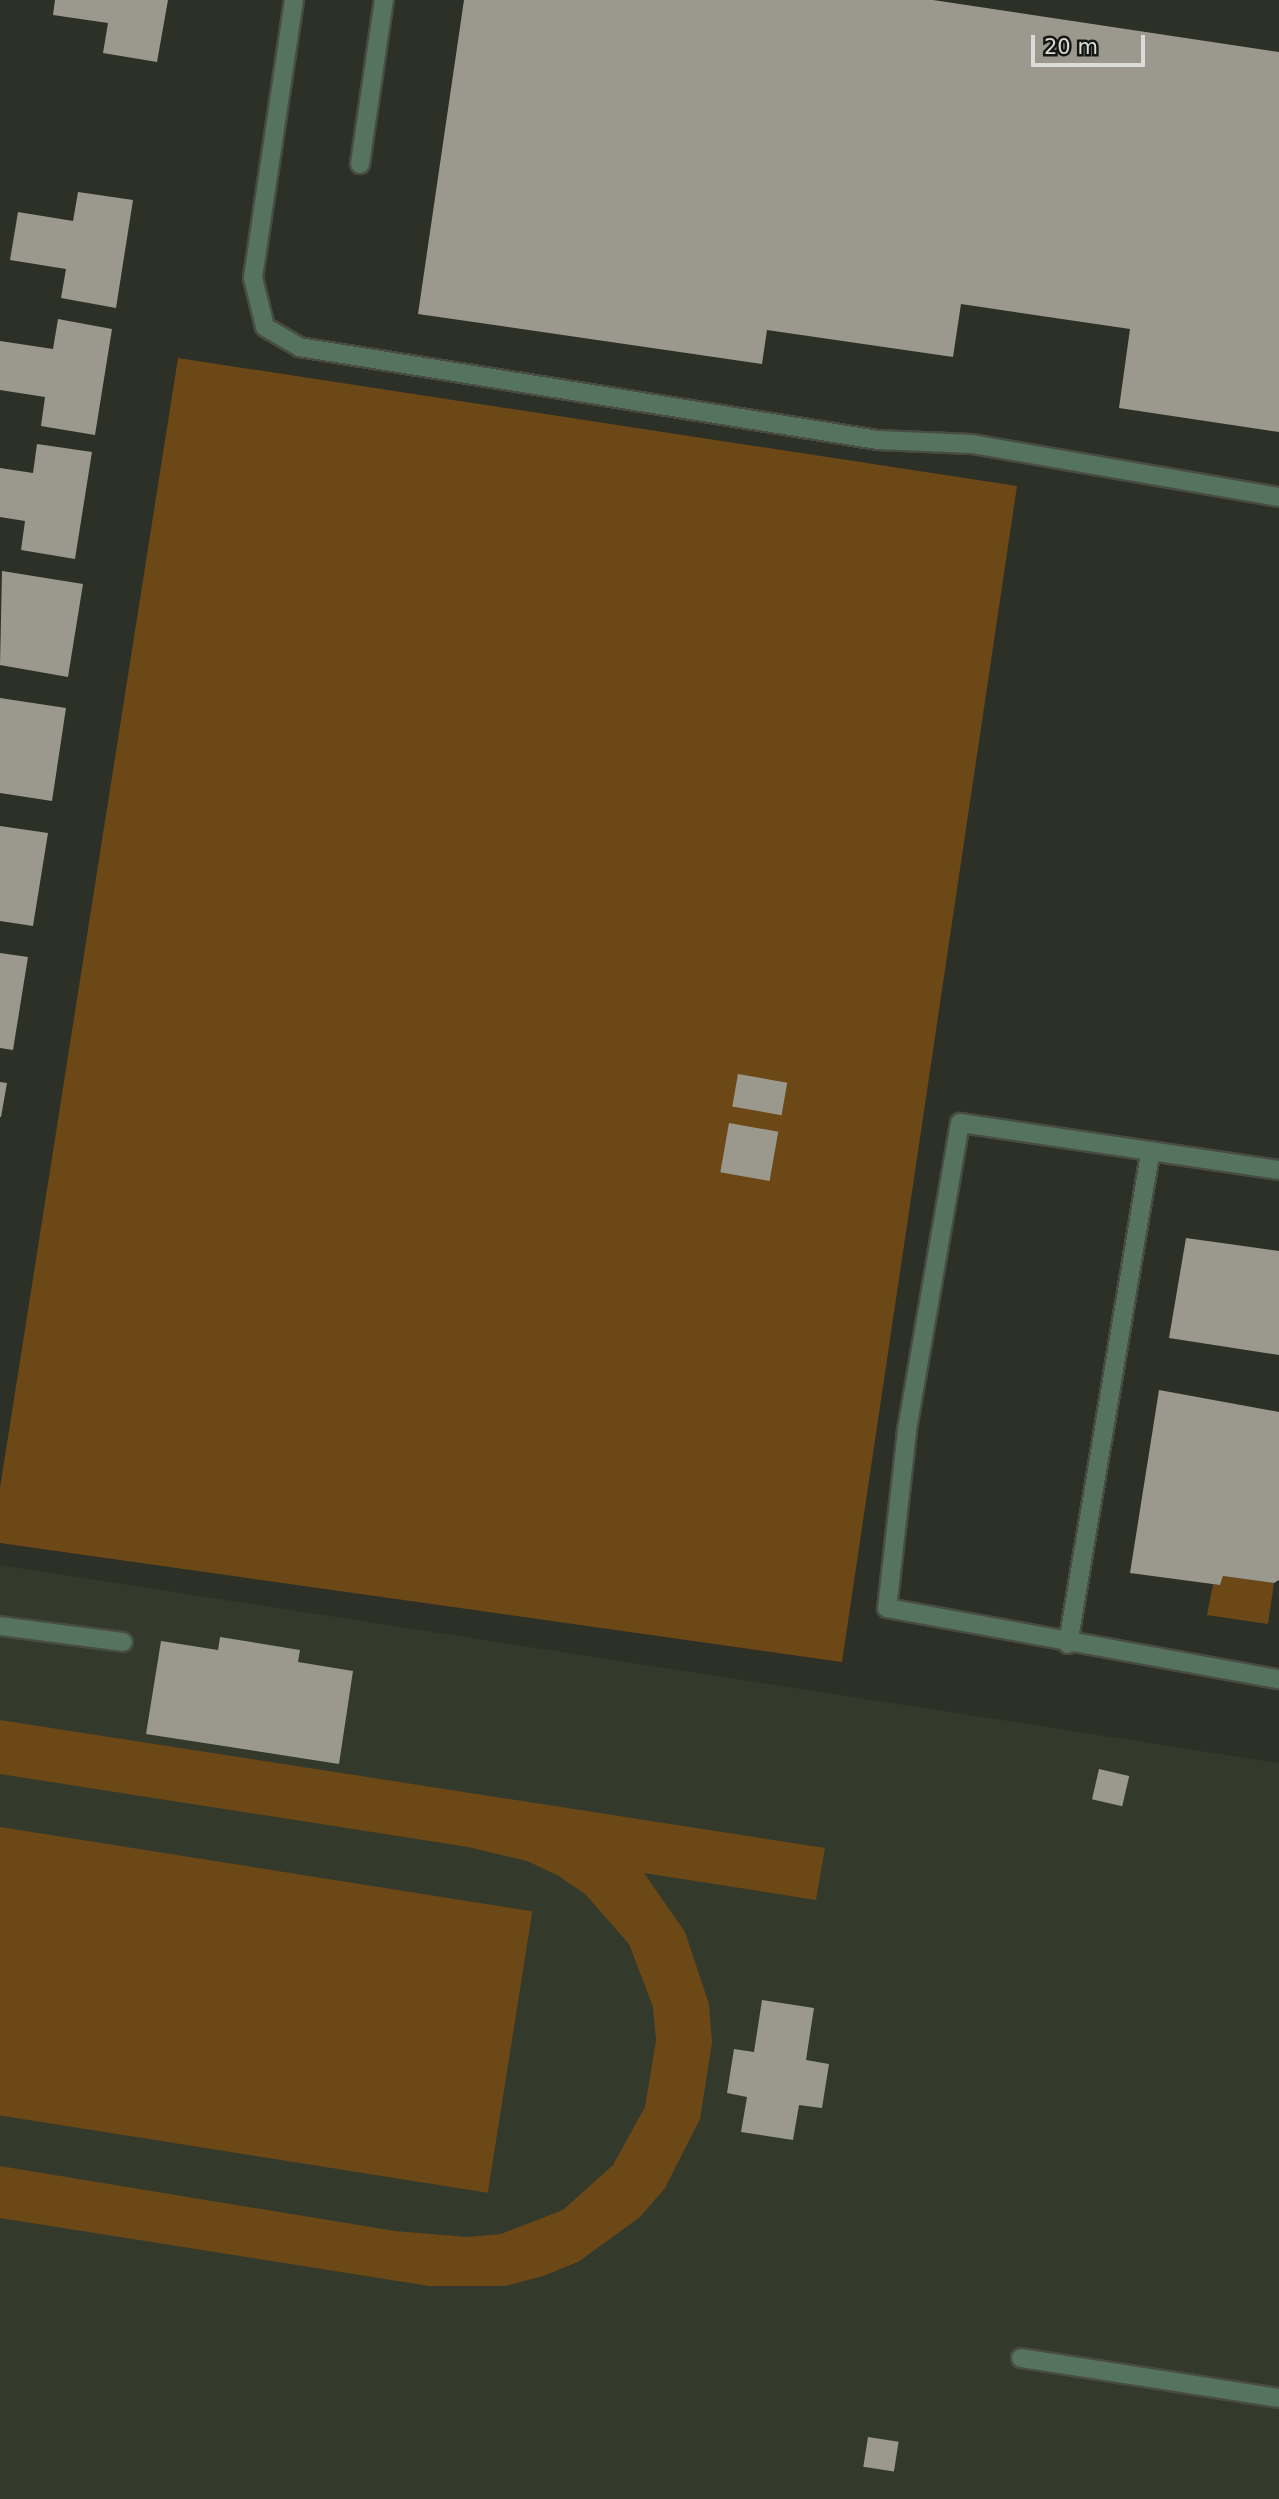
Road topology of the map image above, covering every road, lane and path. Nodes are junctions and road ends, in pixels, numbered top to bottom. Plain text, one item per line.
1 (294, 0) edge
2 (384, 0) edge
3 (360, 164) dead end
4 (1279, 497) edge
5 (1150, 1154) junction
6 (1279, 1170) edge
7 (0, 1626) edge
8 (123, 1642) dead end
9 (1068, 1644) junction
10 (1279, 1679) edge
11 (1021, 2358) dead end
12 (1279, 2398) edge

1 - 4 lane
2 - 3 lane
5 - 6 lane
5 - 9 lane
5 - 9 lane
7 - 8 lane
9 - 10 lane
11 - 12 lane

